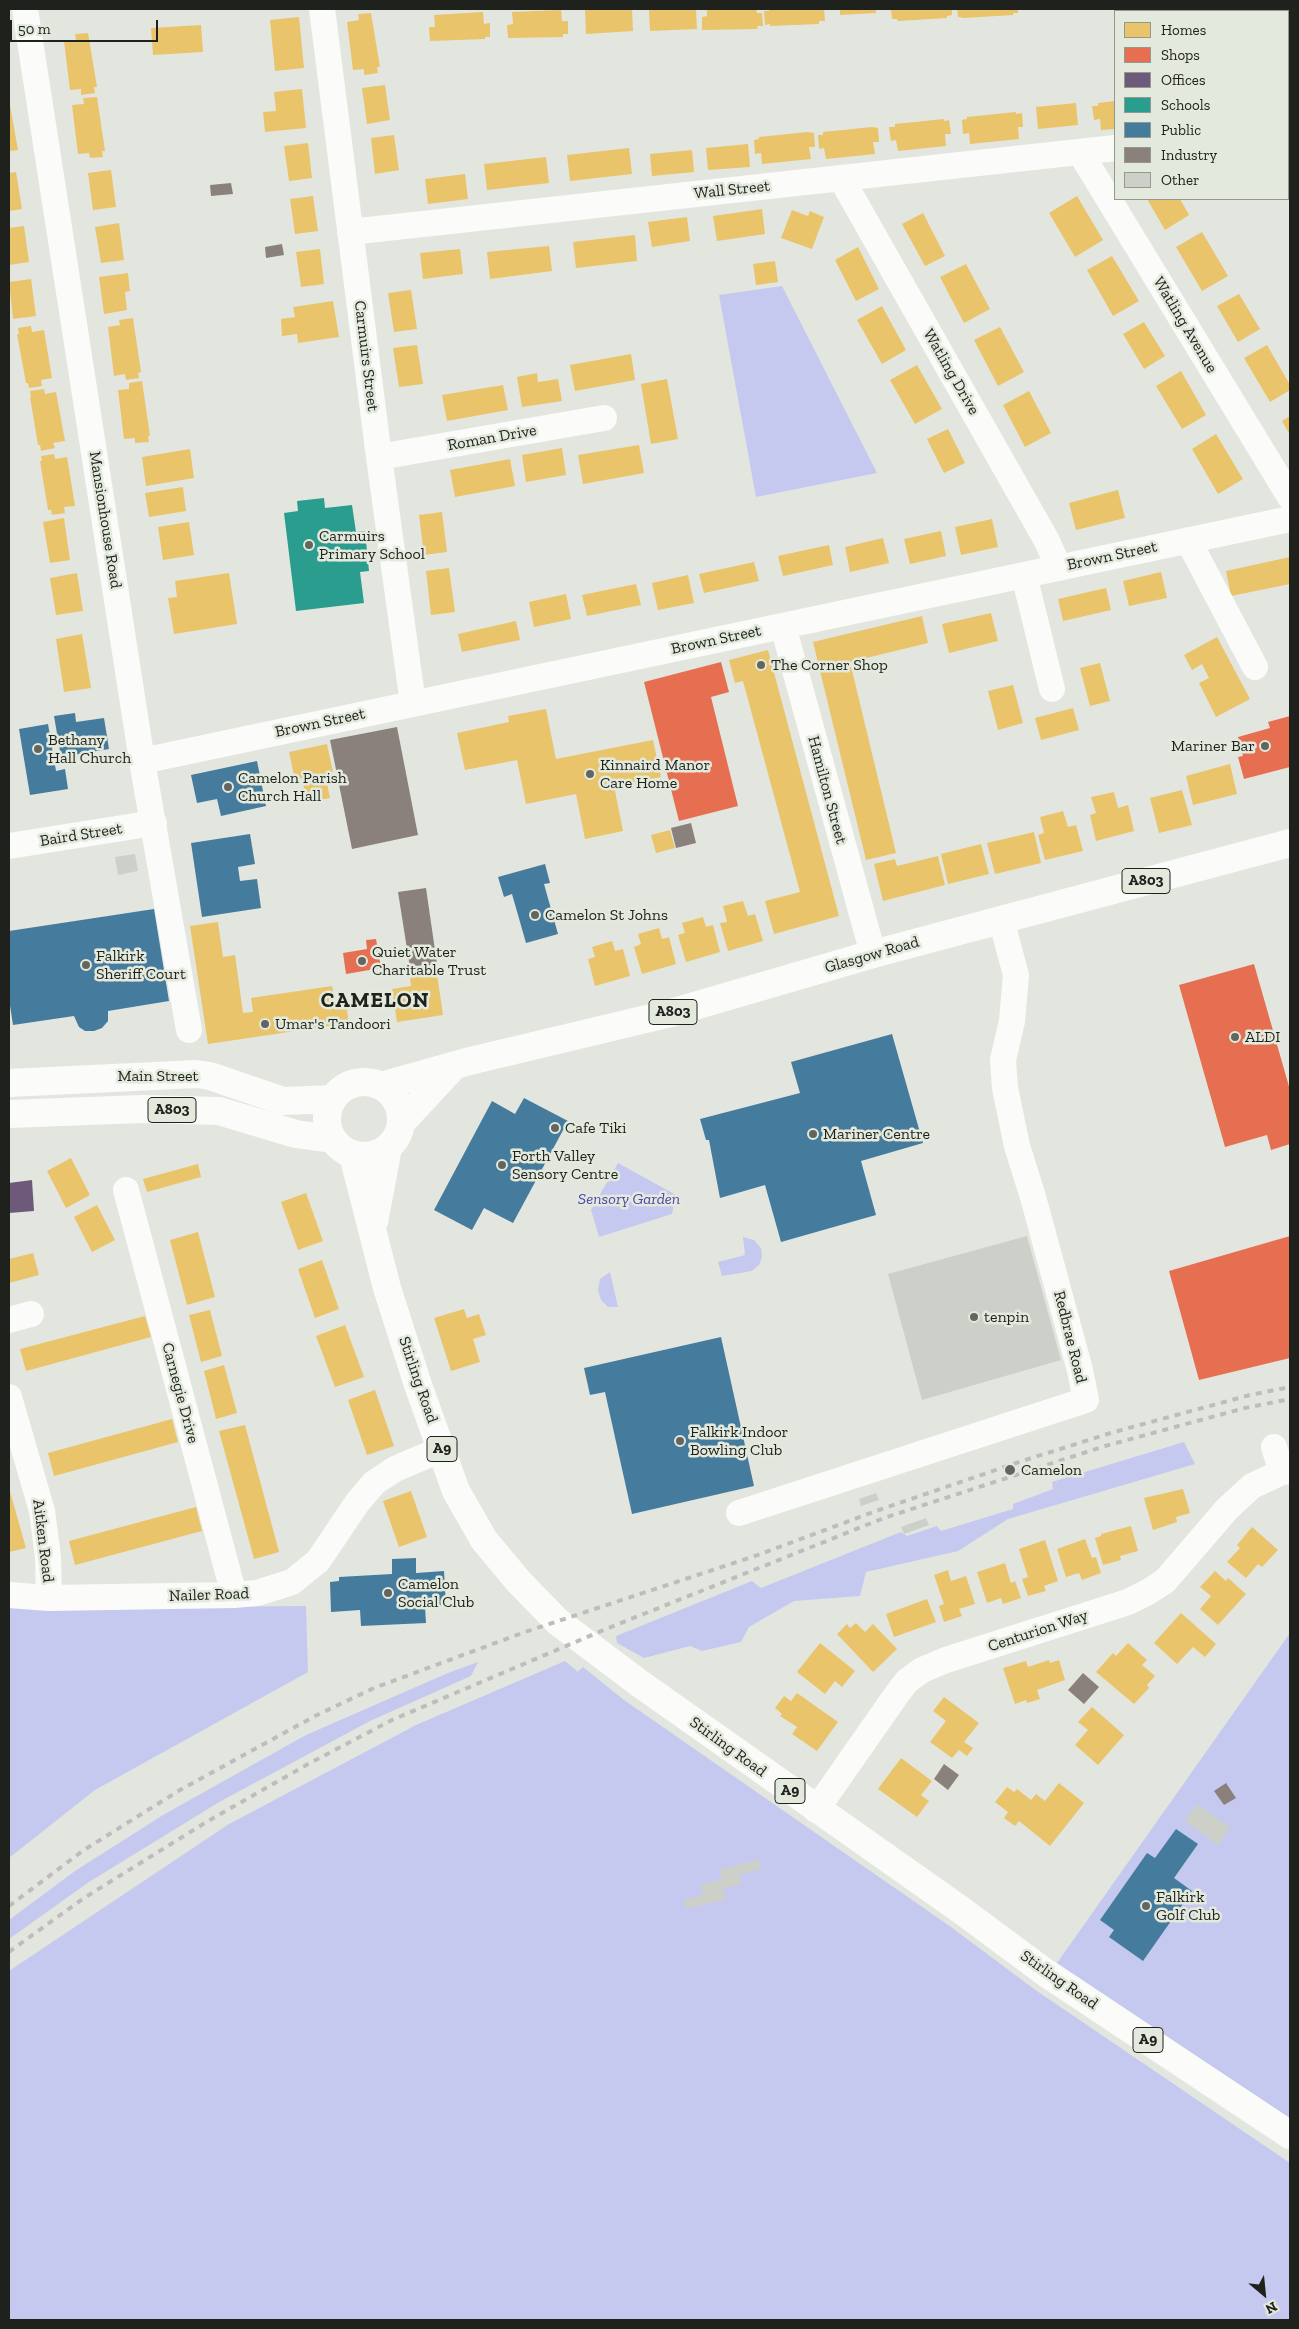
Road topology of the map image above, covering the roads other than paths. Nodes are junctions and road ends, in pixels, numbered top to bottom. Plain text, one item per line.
1 (25, 9) edge
2 (322, 9) edge
3 (1114, 148) edge
4 (1080, 152) junction
5 (841, 178) junction
6 (350, 232) junction
7 (604, 418) dead end
8 (379, 458) junction
9 (1290, 497) edge
10 (1290, 519) edge
11 (1188, 540) junction
12 (1059, 568) junction
13 (1024, 575) junction
14 (782, 626) junction
15 (1255, 667) dead end
16 (1052, 689) dead end
17 (414, 704) junction
18 (142, 761) junction
19 (154, 823) junction
20 (1290, 843) edge
21 (9, 846) edge
22 (1001, 919) junction
23 (872, 954) junction
24 (189, 1030) dead end
25 (453, 1067) junction
26 (9, 1083) edge
27 (381, 1086) junction
28 (334, 1099) junction
29 (9, 1114) edge
30 (401, 1123) junction
31 (342, 1147) junction
32 (388, 1148) junction
33 (126, 1190) dead end
34 (373, 1228) junction
35 (9, 1397) edge
36 (1274, 1446) dead end
37 (442, 1449) junction
38 (1286, 1471) edge
39 (738, 1513) dead end
40 (9, 1594) edge
41 (234, 1595) junction
42 (50, 1598) junction
43 (816, 1810) junction
44 (1290, 2135) edge

1 - 18 street, Mansionhouse Road
2 - 6 street, Carmuirs Street
3 - 4 street, Wall Street
4 - 5 street, Wall Street
4 - 9 street, Watling Avenue
5 - 6 street, Wall Street
5 - 12 street, Watling Drive
6 - 8 street, Carmuirs Street
7 - 8 street, Roman Drive
8 - 17 street, Carmuirs Street
10 - 11 street, Brown Street
11 - 12 street, Brown Street
11 - 15 street
12 - 13 street, Brown Street
13 - 14 street, Brown Street
13 - 16 street
14 - 17 street, Brown Street
14 - 23 street, Hamilton Street
17 - 18 street, Brown Street
18 - 19 street, Mansionhouse Road
19 - 21 street, Baird Street
19 - 24 street, Mansionhouse Road
20 - 22 main road, Glasgow Road / A803
22 - 23 main road, Glasgow Road / A803
22 - 39 street, Redbrae Road
23 - 25 main road, Glasgow Road / A803
25 - 27 main road, Glasgow Road / A803
25 - 30 main road, Glasgow Road / A803
26 - 28 main road, Main Street / A803
27 - 28 main road
27 - 30 main road
28 - 31 main road
29 - 31 main road, Main Street / A803
30 - 32 main road
31 - 32 main road
31 - 34 main road, Stirling Road / A9
32 - 34 main road, Stirling Road / A9
33 - 41 street, Carnegie Drive
34 - 37 main road, Stirling Road / A9
35 - 42 street, Aitken Road
36 - 38 street, Centurion Way
37 - 41 street, Nailer Road
37 - 43 main road, Stirling Road / A9
38 - 43 street, Centurion Way
40 - 42 street, Nailer Road
41 - 42 street, Nailer Road
43 - 44 main road, Stirling Road / A9

